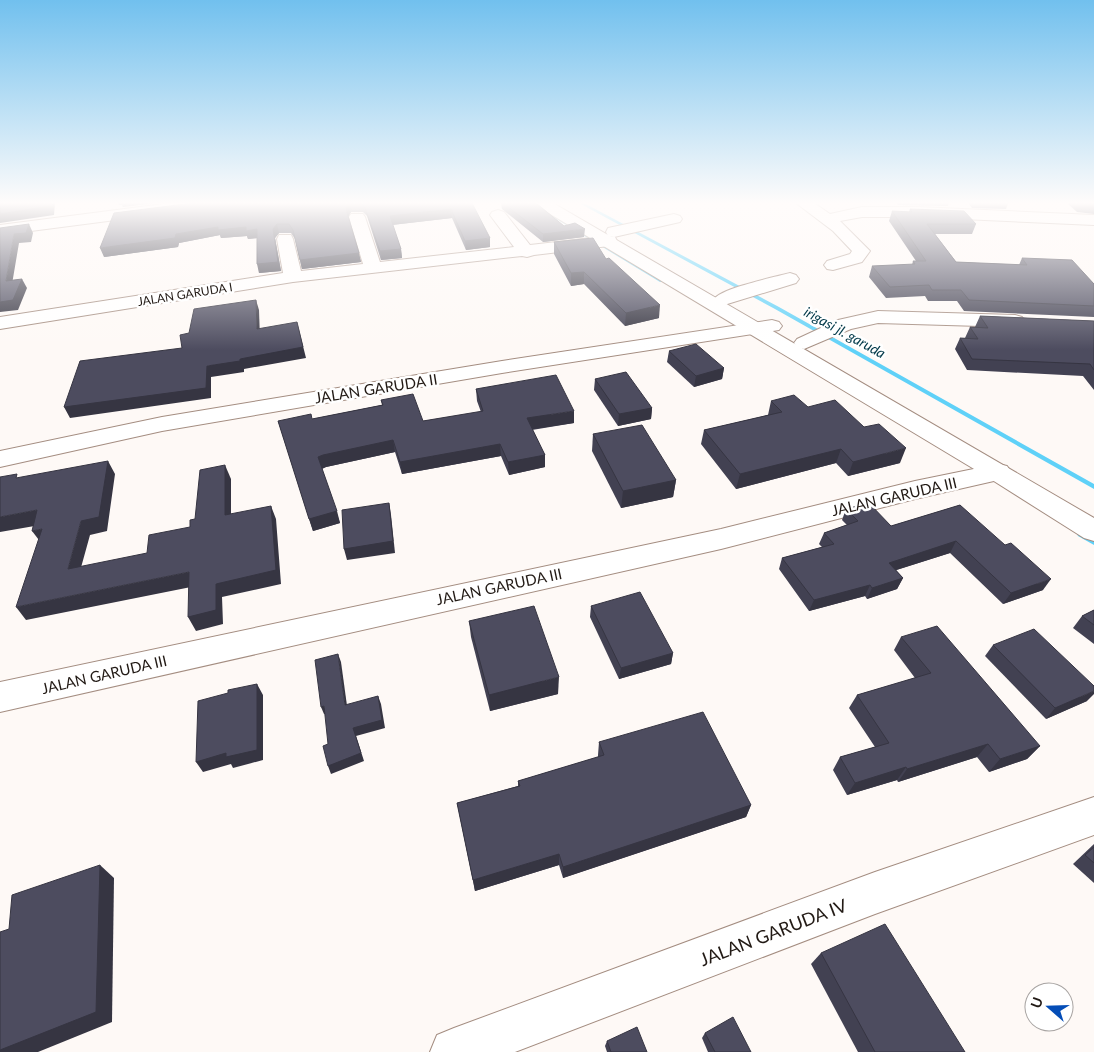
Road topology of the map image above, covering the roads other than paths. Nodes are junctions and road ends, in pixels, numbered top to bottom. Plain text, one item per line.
1 (288, 252) edge
2 (369, 252) edge
3 (527, 252) edge
4 (651, 252) edge
5 (658, 252) edge
6 (860, 252) edge
7 (833, 265) dead end
8 (374, 268) junction
9 (293, 278) junction
10 (790, 279) dead end
11 (737, 294) junction
12 (1035, 322) edge
13 (0, 323) edge
14 (763, 327) junction
15 (818, 336) junction
16 (0, 459) edge
17 (998, 472) junction
18 (1094, 511) edge
19 (1094, 531) edge
20 (0, 697) edge
21 (1094, 816) edge
22 (454, 1052) edge

1 - 9 street
2 - 8 street
3 - 8 street, JALAN GARUDA I
4 - 14 street
5 - 11 street
6 - 7 street
8 - 9 street, JALAN GARUDA I
9 - 13 street, JALAN GARUDA I
10 - 11 street
11 - 14 street
12 - 15 street
14 - 15 street
14 - 16 street, JALAN GARUDA II
14 - 17 street
15 - 18 street
17 - 19 street
17 - 20 street, JALAN GARUDA III
21 - 22 street, JALAN GARUDA IV

